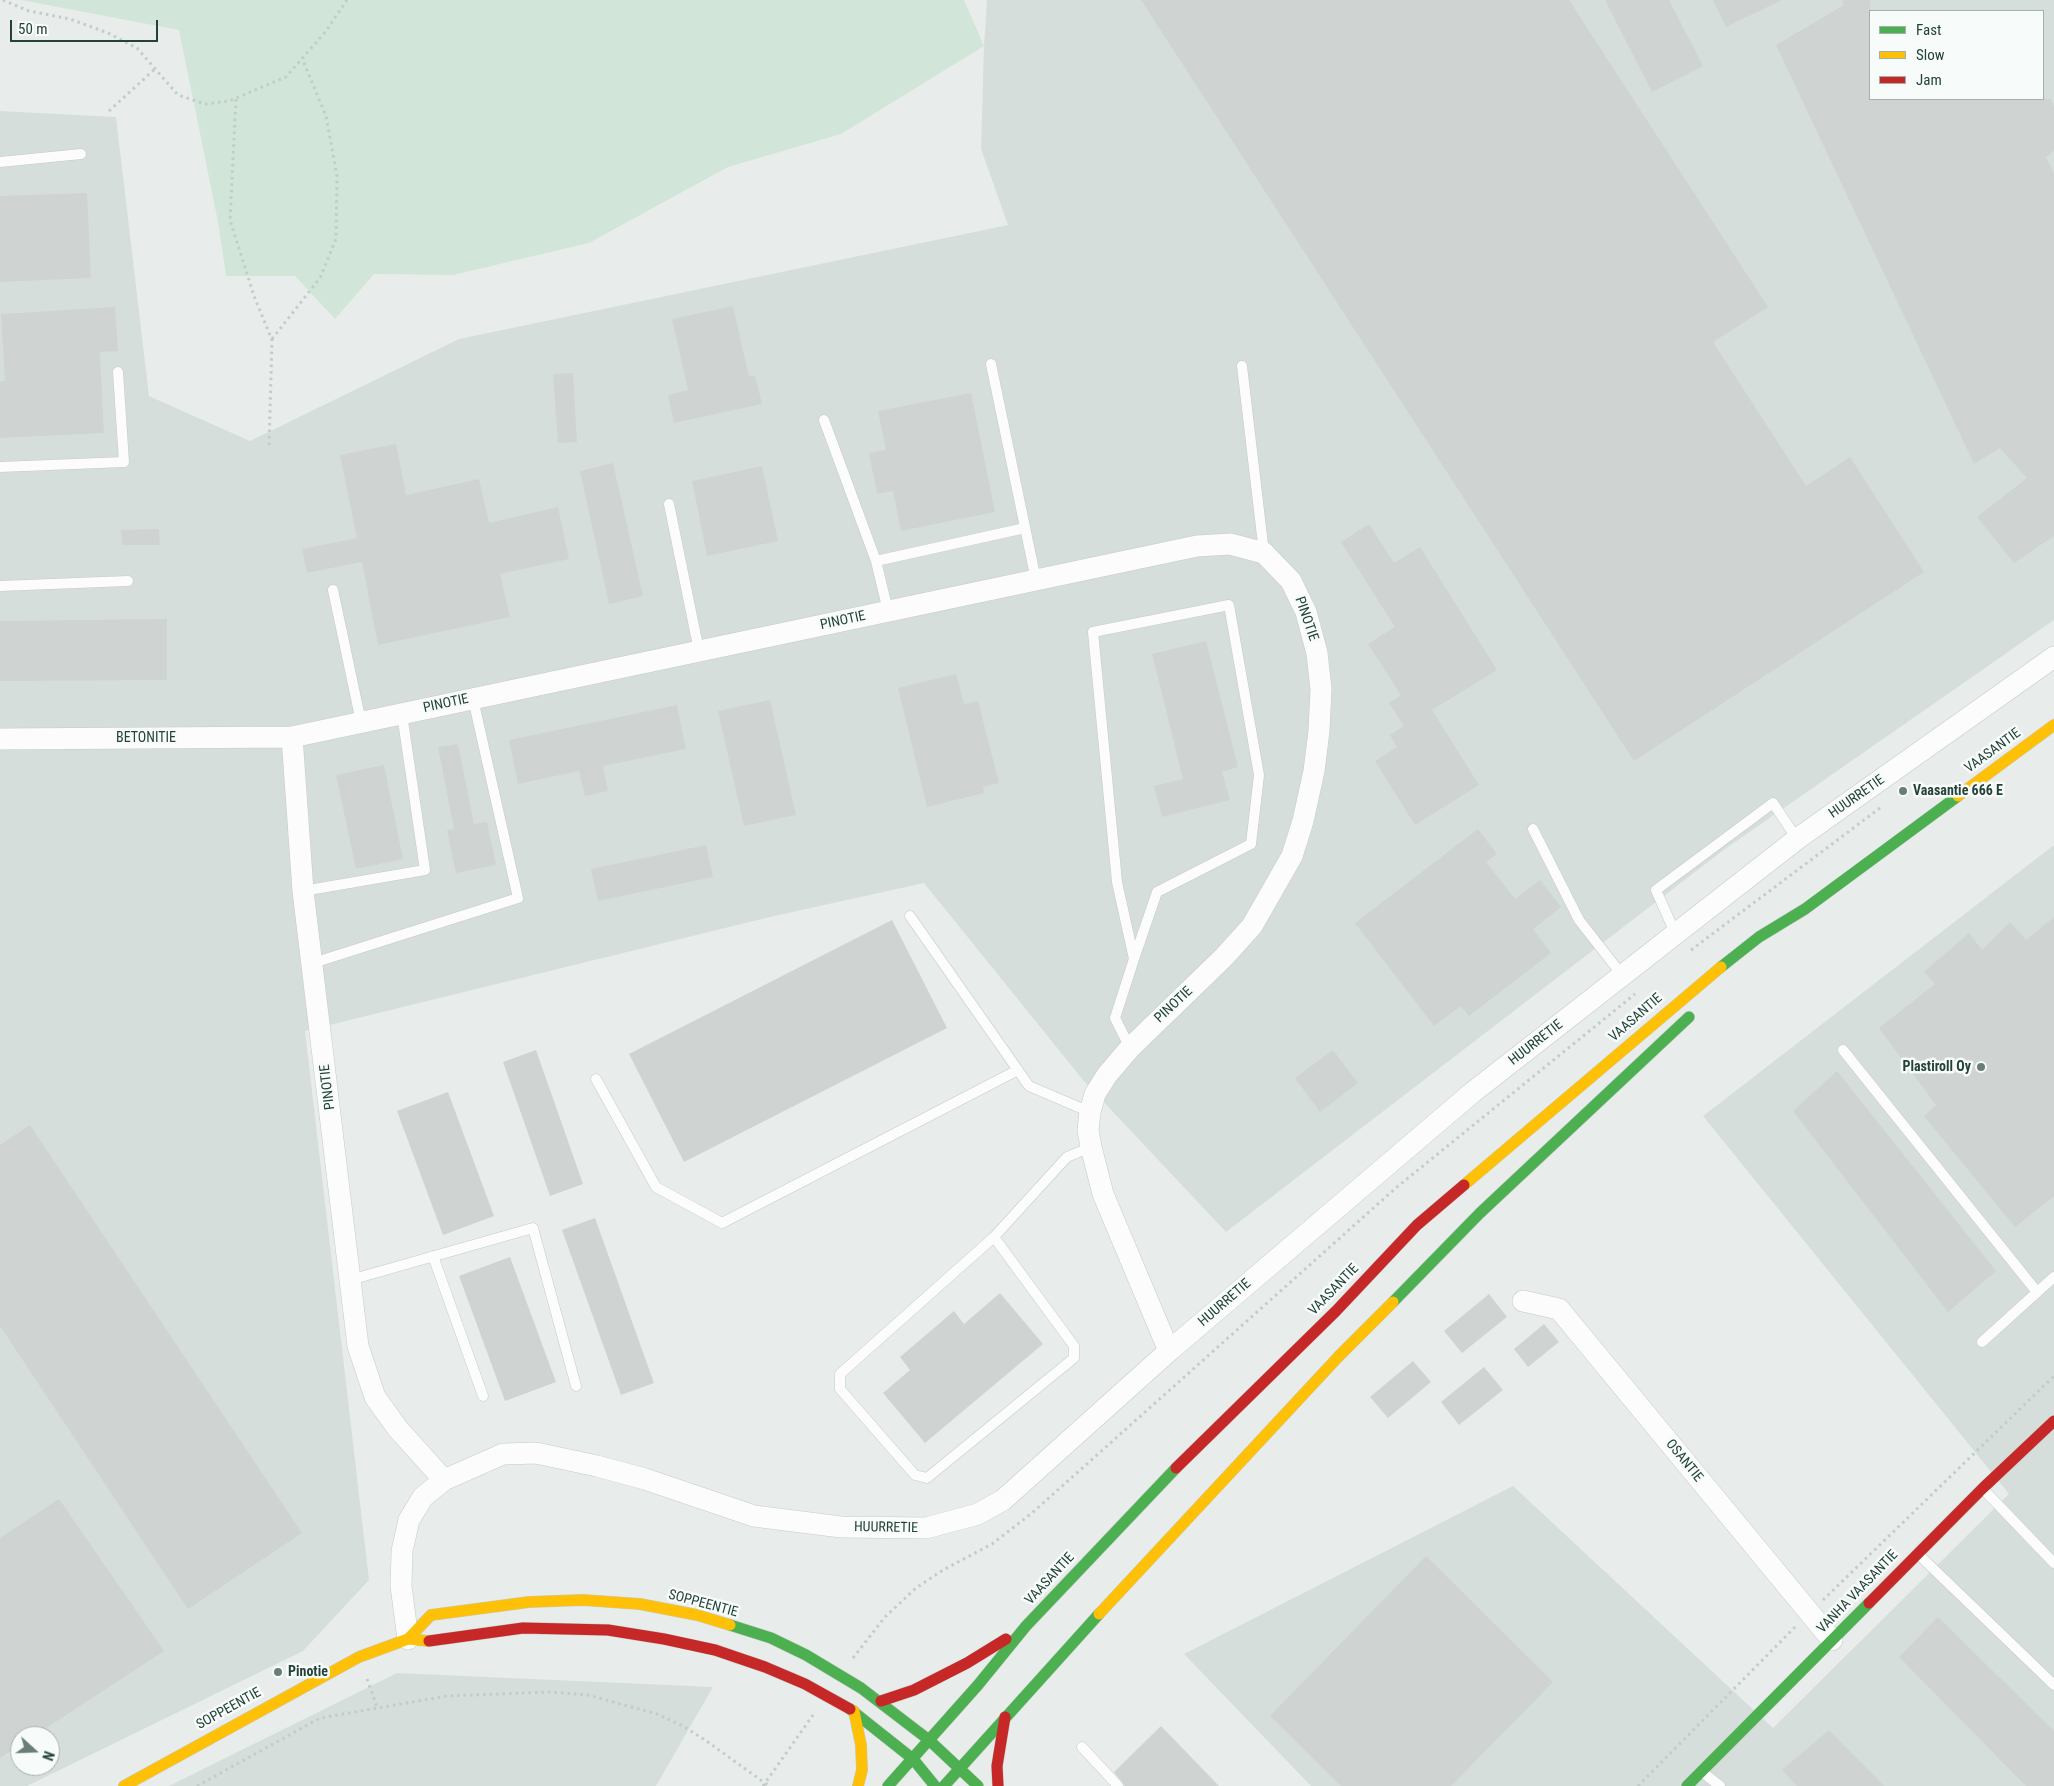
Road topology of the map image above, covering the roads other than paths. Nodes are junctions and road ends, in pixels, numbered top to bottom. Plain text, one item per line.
1 (80, 154) dead end
2 (0, 162) edge
3 (991, 364) dead end
4 (1242, 366) dead end
5 (118, 372) dead end
6 (824, 420) dead end
7 (0, 467) edge
8 (669, 504) dead end
9 (1025, 528) junction
10 (1264, 553) junction
11 (876, 561) junction
12 (1036, 580) junction
13 (128, 581) dead end
14 (0, 586) edge
15 (333, 590) dead end
16 (888, 611) junction
17 (699, 651) junction
18 (2054, 656) edge
19 (474, 698) junction
20 (402, 714) junction
21 (361, 722) junction
22 (2054, 724) edge
23 (292, 737) junction
24 (0, 739) edge
25 (1533, 829) dead end
26 (1797, 839) junction
27 (303, 892) junction
28 (1805, 909) junction
29 (910, 916) dead end
30 (1675, 933) junction
31 (1774, 941) dead end
32 (1134, 960) junction
33 (313, 963) junction
34 (1622, 975) junction
35 (1694, 1012) dead end
36 (1130, 1048) junction
37 (1842, 1050) dead end
38 (1018, 1070) junction
39 (596, 1079) dead end
40 (1090, 1112) junction
41 (1091, 1148) junction
42 (994, 1237) junction
43 (433, 1256) junction
44 (2054, 1277) edge
45 (350, 1280) junction
46 (2036, 1292) junction
47 (1523, 1301) dead end
48 (1982, 1342) dead end
49 (1169, 1352) junction
50 (576, 1386) dead end
51 (483, 1396) dead end
52 (2054, 1421) edge
53 (444, 1480) junction
54 (1982, 1488) junction
55 (1918, 1553) junction
56 (2054, 1563) edge
57 (1026, 1626) junction
58 (408, 1639) junction
59 (1832, 1640) junction
60 (2054, 1685) edge
61 (881, 1701) junction
62 (854, 1711) junction
63 (1005, 1717) junction
64 (929, 1740) junction
65 (1082, 1746) dead end
66 (913, 1759) junction
67 (959, 1769) junction
68 (1702, 1771) junction
69 (124, 1786) edge
70 (858, 1786) edge
71 (888, 1786) edge
72 (935, 1786) edge
73 (944, 1786) edge
74 (978, 1786) edge
75 (998, 1786) edge
76 (1118, 1786) edge
77 (1687, 1786) edge
78 (1720, 1786) edge

1 - 2 lane
3 - 9 lane
4 - 10 lane
5 - 7 lane
6 - 11 lane
8 - 17 lane
9 - 11 lane
9 - 12 lane
10 - 12 street, PINOTIE
10 - 36 street, PINOTIE
11 - 16 lane
12 - 16 street, PINOTIE
13 - 14 lane
15 - 21 lane
16 - 17 street, PINOTIE
17 - 19 street, PINOTIE
18 - 26 street, HUURRETIE
19 - 20 street, PINOTIE
19 - 33 lane
20 - 21 street, PINOTIE
20 - 27 lane
21 - 23 street, PINOTIE
22 - 28 main road, VAASANTIE
23 - 24 street, BETONITIE
23 - 27 street, PINOTIE
25 - 34 lane
26 - 30 street, HUURRETIE
26 - 30 lane
27 - 33 street, PINOTIE
28 - 31 main road, VAASANTIE
28 - 57 main road, VAASANTIE
29 - 38 lane
30 - 34 street, HUURRETIE
32 - 32 lane
32 - 36 lane
33 - 45 street, PINOTIE
34 - 49 street, HUURRETIE
35 - 63 main road
36 - 40 street, PINOTIE
37 - 46 lane
38 - 39 lane
38 - 40 lane
40 - 41 street, PINOTIE
41 - 42 lane
41 - 49 street, PINOTIE
42 - 42 lane
43 - 45 lane
43 - 50 lane
43 - 51 lane
44 - 46 lane
45 - 53 street, PINOTIE
46 - 48 lane
47 - 59 street, OSANTIE
49 - 53 street, HUURRETIE
52 - 54 main road, VANHA VAASANTIE
53 - 58 street, HUURRETIE
54 - 55 main road, VANHA VAASANTIE
54 - 56 lane
55 - 59 main road, VANHA VAASANTIE
55 - 60 lane
57 - 61 main road
57 - 64 main road, VAASANTIE
58 - 61 main road, SOPPEENTIE
58 - 62 main road, SOPPEENTIE
58 - 69 main road, SOPPEENTIE
59 - 68 main road, VANHA VAASANTIE
61 - 64 main road, SOPPEENTIE
62 - 66 main road, SOPPEENTIE
62 - 70 main road
63 - 67 main road
63 - 75 main road
64 - 66 main road, VAASANTIE
64 - 67 main road, SOPPEENTIE
65 - 76 lane
66 - 71 main road
66 - 72 main road, SOPPEENTIE
67 - 73 main road
67 - 74 main road
68 - 77 main road, VANHA VAASANTIE
68 - 78 lane

